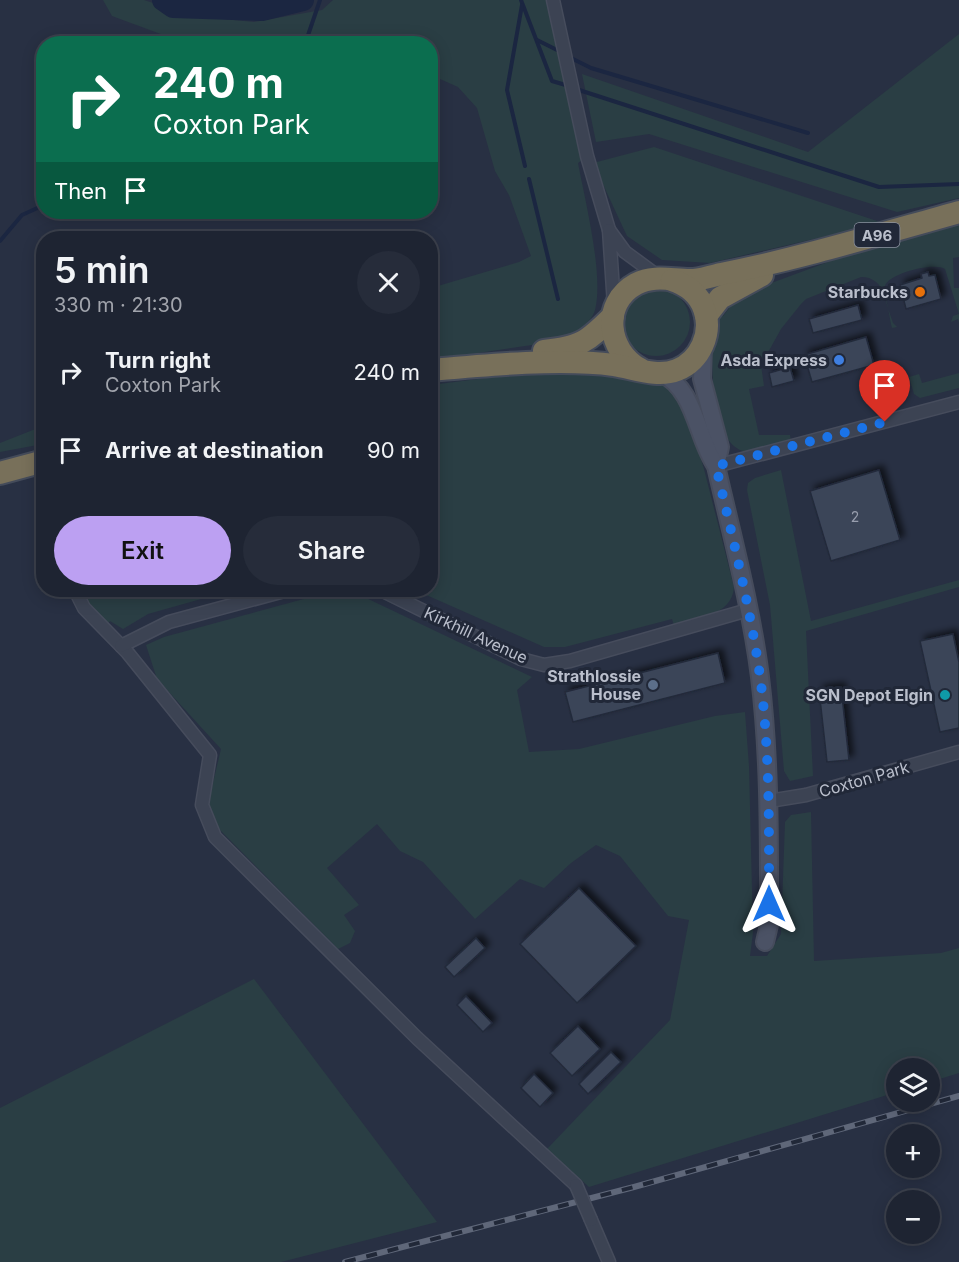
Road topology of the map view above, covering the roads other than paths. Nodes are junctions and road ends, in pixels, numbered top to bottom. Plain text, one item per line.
1 (554, 0) edge
2 (959, 212) edge
3 (609, 230) junction
4 (796, 259) junction
5 (663, 278) junction
6 (613, 314) junction
7 (706, 316) junction
8 (703, 345) junction
9 (478, 366) junction
10 (438, 368) edge
11 (650, 371) junction
12 (959, 402) edge
13 (36, 463) edge
14 (716, 466) junction
15 (0, 473) edge
16 (78, 597) edge
17 (262, 597) edge
18 (395, 597) edge
19 (748, 610) junction
20 (121, 646) junction
21 (959, 752) edge
22 (769, 801) junction
23 (765, 942) dead end
24 (609, 1262) edge

1 - 3 street
2 - 4 highway, A96
3 - 5 street
3 - 6 street
4 - 5 highway, A96
4 - 7 highway, A96
5 - 6 highway, A96
5 - 7 highway
6 - 9 highway, A96
6 - 11 highway
7 - 8 highway
8 - 11 highway, A96
8 - 14 street
9 - 10 highway, A96
9 - 11 highway, A96
11 - 14 street
12 - 14 street
13 - 15 highway
14 - 19 street
16 - 20 street
17 - 20 street
18 - 19 street, Kirkhill Avenue
19 - 22 street
20 - 24 street, bridge
21 - 22 street, Coxton Park
22 - 23 street

